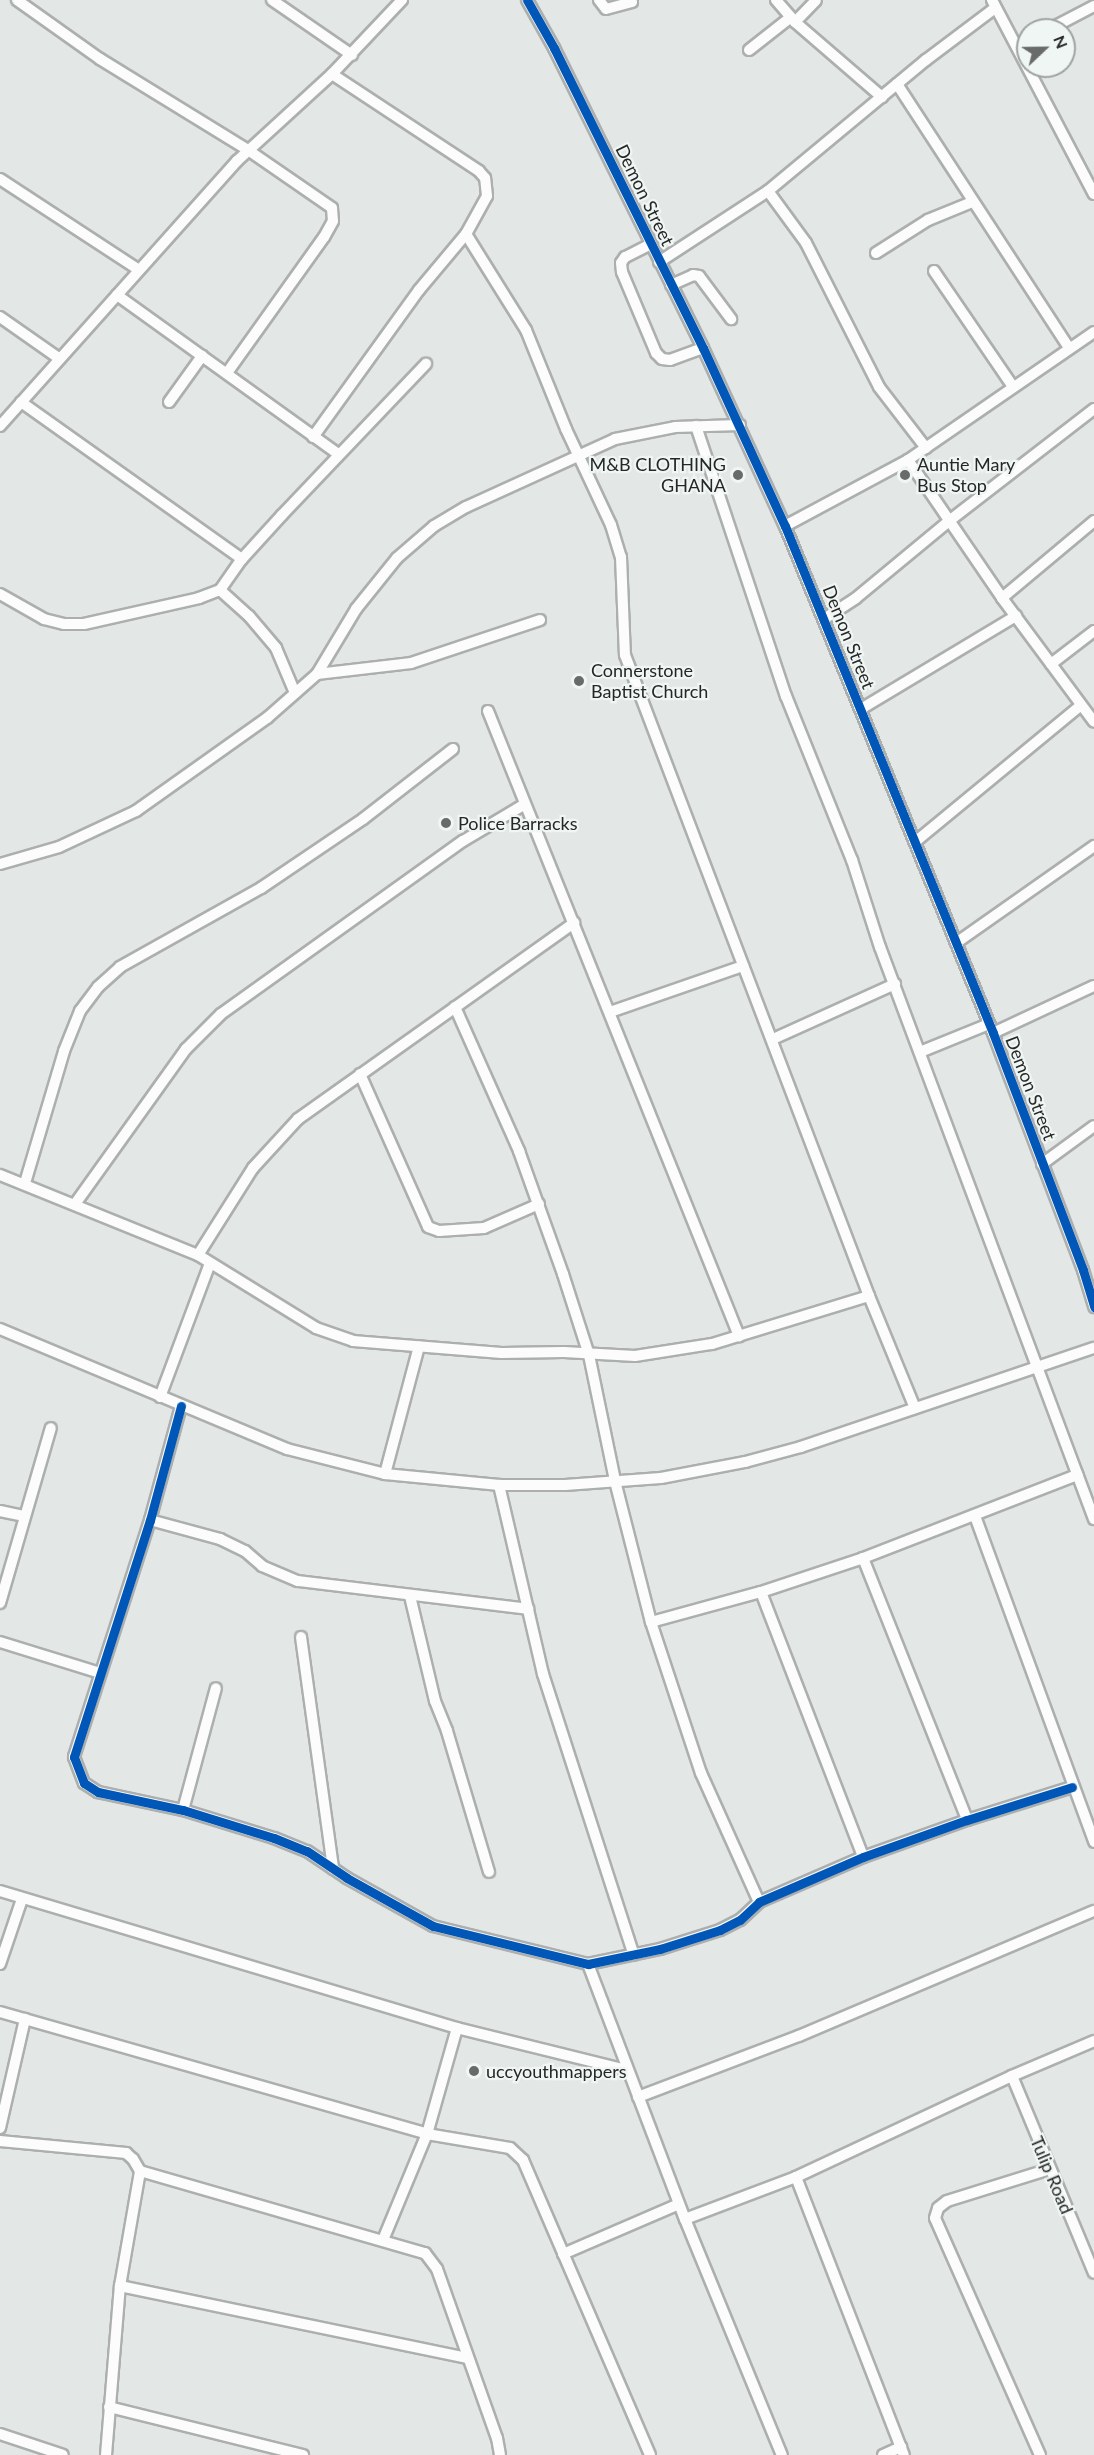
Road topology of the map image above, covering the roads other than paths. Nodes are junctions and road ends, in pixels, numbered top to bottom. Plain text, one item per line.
1 (17, 0) edge
2 (272, 0) edge
3 (402, 0) edge
4 (527, 0) edge
5 (599, 0) edge
6 (776, 0) edge
7 (816, 0) edge
8 (633, 2) dead end
9 (994, 4) edge
10 (1094, 6) edge
11 (1071, 18) edge
12 (793, 19) junction
13 (1016, 44) edge
14 (749, 50) dead end
15 (352, 55) junction
16 (332, 74) junction
17 (1034, 78) edge
18 (897, 84) junction
19 (882, 97) junction
20 (248, 150) junction
21 (0, 179) edge
22 (768, 191) junction
23 (1094, 194) edge
24 (972, 202) junction
25 (466, 234) junction
26 (651, 244) junction
27 (876, 253) dead end
28 (659, 262) junction
29 (140, 270) junction
30 (934, 270) dead end
31 (671, 285) junction
32 (117, 295) junction
33 (0, 317) edge
34 (731, 319) dead end
35 (1094, 332) edge
36 (703, 348) junction
37 (1069, 348) junction
38 (202, 356) junction
39 (60, 359) junction
40 (426, 364) dead end
41 (226, 373) junction
42 (1013, 387) junction
43 (21, 402) junction
44 (169, 402) dead end
45 (1094, 409) edge
46 (1, 422) edge
47 (740, 425) junction
48 (696, 426) junction
49 (313, 437) junction
50 (926, 448) junction
51 (338, 454) junction
52 (580, 455) junction
53 (908, 460) junction
54 (948, 521) junction
55 (1094, 522) edge
56 (785, 526) junction
57 (242, 559) junction
58 (220, 590) junction
59 (0, 594) edge
60 (1002, 598) junction
61 (1016, 616) junction
62 (824, 619) junction
63 (540, 620) dead end
64 (1094, 631) edge
65 (1051, 664) junction
66 (317, 674) junction
67 (295, 693) junction
68 (1081, 705) junction
69 (861, 709) junction
70 (488, 711) dead end
71 (1094, 722) edge
72 (453, 749) dead end
73 (525, 804) junction
74 (915, 842) junction
75 (1094, 846) edge
76 (0, 864) edge
77 (574, 923) junction
78 (956, 943) junction
79 (743, 966) junction
80 (895, 984) junction
81 (1094, 986) edge
82 (455, 1007) junction
83 (610, 1012) junction
84 (991, 1028) junction
85 (773, 1039) junction
86 (920, 1052) junction
87 (360, 1074) junction
88 (1094, 1126) edge
89 (1042, 1164) junction
90 (0, 1175) edge
91 (25, 1183) junction
92 (75, 1203) junction
93 (538, 1204) junction
94 (198, 1256) junction
95 (210, 1263) junction
96 (1094, 1263) edge
97 (1083, 1270) junction
98 (869, 1296) junction
99 (1094, 1307) edge
100 (0, 1329) edge
101 (738, 1336) junction
102 (419, 1346) junction
103 (1094, 1348) edge
104 (589, 1355) junction
105 (1035, 1368) junction
106 (160, 1397) junction
107 (181, 1406) junction
108 (915, 1408) junction
109 (51, 1428) dead end
110 (385, 1474) junction
111 (1077, 1475) junction
112 (615, 1481) junction
113 (500, 1485) junction
114 (0, 1511) edge
115 (24, 1516) junction
116 (975, 1516) junction
117 (1094, 1519) edge
118 (150, 1520) junction
119 (863, 1558) junction
120 (761, 1592) junction
121 (410, 1596) junction
122 (0, 1603) edge
123 (528, 1609) junction
124 (651, 1622) junction
125 (301, 1637) dead end
126 (0, 1642) edge
127 (100, 1673) junction
128 (216, 1688) dead end
129 (1072, 1787) junction
130 (183, 1810) junction
131 (967, 1820) junction
132 (1094, 1842) edge
133 (863, 1857) junction
134 (333, 1869) junction
135 (489, 1872) dead end
136 (0, 1891) edge
137 (22, 1899) junction
138 (759, 1902) junction
139 (1094, 1911) edge
140 (634, 1955) junction
141 (0, 1964) edge
142 (588, 1964) junction
143 (0, 2012) edge
144 (24, 2019) junction
145 (457, 2028) junction
146 (1094, 2041) edge
147 (627, 2070) junction
148 (1012, 2076) junction
149 (638, 2097) junction
150 (0, 2128) edge
151 (427, 2134) junction
152 (0, 2141) edge
153 (1050, 2169) junction
154 (140, 2171) junction
155 (796, 2177) junction
156 (679, 2204) junction
157 (685, 2219) junction
158 (383, 2240) junction
159 (563, 2254) junction
160 (1094, 2273) edge
161 (120, 2286) junction
162 (467, 2358) junction
163 (109, 2407) junction
164 (0, 2434) edge
165 (903, 2451) edge
166 (63, 2455) edge
167 (106, 2455) edge
168 (303, 2455) edge
169 (500, 2455) edge
170 (650, 2455) edge
171 (782, 2455) edge
172 (883, 2455) edge
173 (1040, 2455) edge

1 - 20 street
2 - 15 street
3 - 15 street
4 - 26 street, Demon Street
5 - 8 street
6 - 12 street
7 - 12 street
9 - 13 street
9 - 18 street
10 - 11 street
12 - 14 street
12 - 19 street
15 - 16 street
16 - 20 street
16 - 25 street
17 - 23 street
18 - 19 street
18 - 24 street
19 - 22 street
20 - 29 street
20 - 41 street
21 - 29 street
22 - 28 street
22 - 50 street
24 - 27 street
24 - 37 street
25 - 49 street
25 - 52 street
26 - 28 street, Demon Street
26 - 36 street
28 - 31 street, Demon Street
29 - 32 street
30 - 42 street
31 - 34 street
31 - 36 street, Demon Street
32 - 38 street
32 - 39 street
33 - 39 street
35 - 37 street
36 - 47 street, Demon Street
37 - 42 street
38 - 41 street
38 - 44 street
39 - 43 street
40 - 51 street
41 - 49 street
42 - 50 street
43 - 46 street
43 - 57 street
45 - 54 street
47 - 48 street
47 - 56 street, Demon Street
48 - 52 street
48 - 80 street
49 - 51 street
50 - 53 street
51 - 57 street
52 - 66 street
52 - 79 street
53 - 54 street
53 - 56 street
54 - 60 street
54 - 62 street
55 - 60 street
56 - 62 street, Demon Street
57 - 58 street
58 - 59 street
58 - 67 street
60 - 61 street
61 - 65 street
61 - 69 street
62 - 69 street, Demon Street
63 - 66 street
64 - 65 street
65 - 68 street
66 - 67 street
67 - 76 street
68 - 71 street
68 - 74 street
69 - 74 street, Demon Street
70 - 73 street
72 - 91 street
73 - 77 street
73 - 92 street
74 - 78 street, Demon Street
75 - 78 street
77 - 82 street
77 - 83 street
78 - 84 street, Demon Street
79 - 83 street
79 - 85 street
80 - 85 street
80 - 86 street
81 - 84 street
82 - 87 street
82 - 93 street
83 - 101 street
84 - 86 street
84 - 89 street, Demon Street
85 - 98 street
86 - 105 street
87 - 93 street
87 - 94 street
88 - 89 street
89 - 97 street, Demon Street
90 - 91 street
91 - 92 street
92 - 94 street
93 - 104 street
94 - 95 street
95 - 102 street
95 - 106 street
96 - 97 street
97 - 99 street, Demon Street
98 - 101 street
98 - 108 street
100 - 106 street
101 - 104 street
102 - 104 street
102 - 110 street
103 - 105 street
104 - 112 street
105 - 108 street
105 - 111 street
106 - 107 street
107 - 110 street
107 - 118 street
108 - 112 street
109 - 115 street
110 - 113 street
111 - 116 street
111 - 117 street
112 - 113 street
112 - 124 street
113 - 123 street
114 - 115 street
115 - 122 street
116 - 119 street
116 - 129 street
118 - 121 street
118 - 127 street
119 - 120 street
119 - 131 street
120 - 124 street
120 - 133 street
121 - 123 street
121 - 135 street
123 - 140 street
124 - 138 street
125 - 134 street
126 - 127 street
127 - 130 street
128 - 130 street
129 - 131 street
129 - 132 street
130 - 134 street
131 - 133 street
133 - 138 street
134 - 142 street
136 - 137 street
137 - 141 street
137 - 145 street
138 - 140 street
139 - 149 street
140 - 142 street
142 - 147 street
143 - 144 street
144 - 150 street
144 - 151 street
145 - 147 street
145 - 151 street
146 - 148 street
147 - 149 street
148 - 153 street, Tulip Road
148 - 155 street
149 - 156 street
151 - 158 street
151 - 159 street
152 - 154 street
153 - 160 street, Tulip Road
153 - 173 street
154 - 158 street
154 - 161 street
155 - 157 street
155 - 165 street
156 - 157 street
156 - 159 street
157 - 171 street
158 - 162 street
159 - 170 street
161 - 162 street
161 - 163 street
162 - 169 street
163 - 167 street
163 - 168 street
164 - 166 street
165 - 172 street

